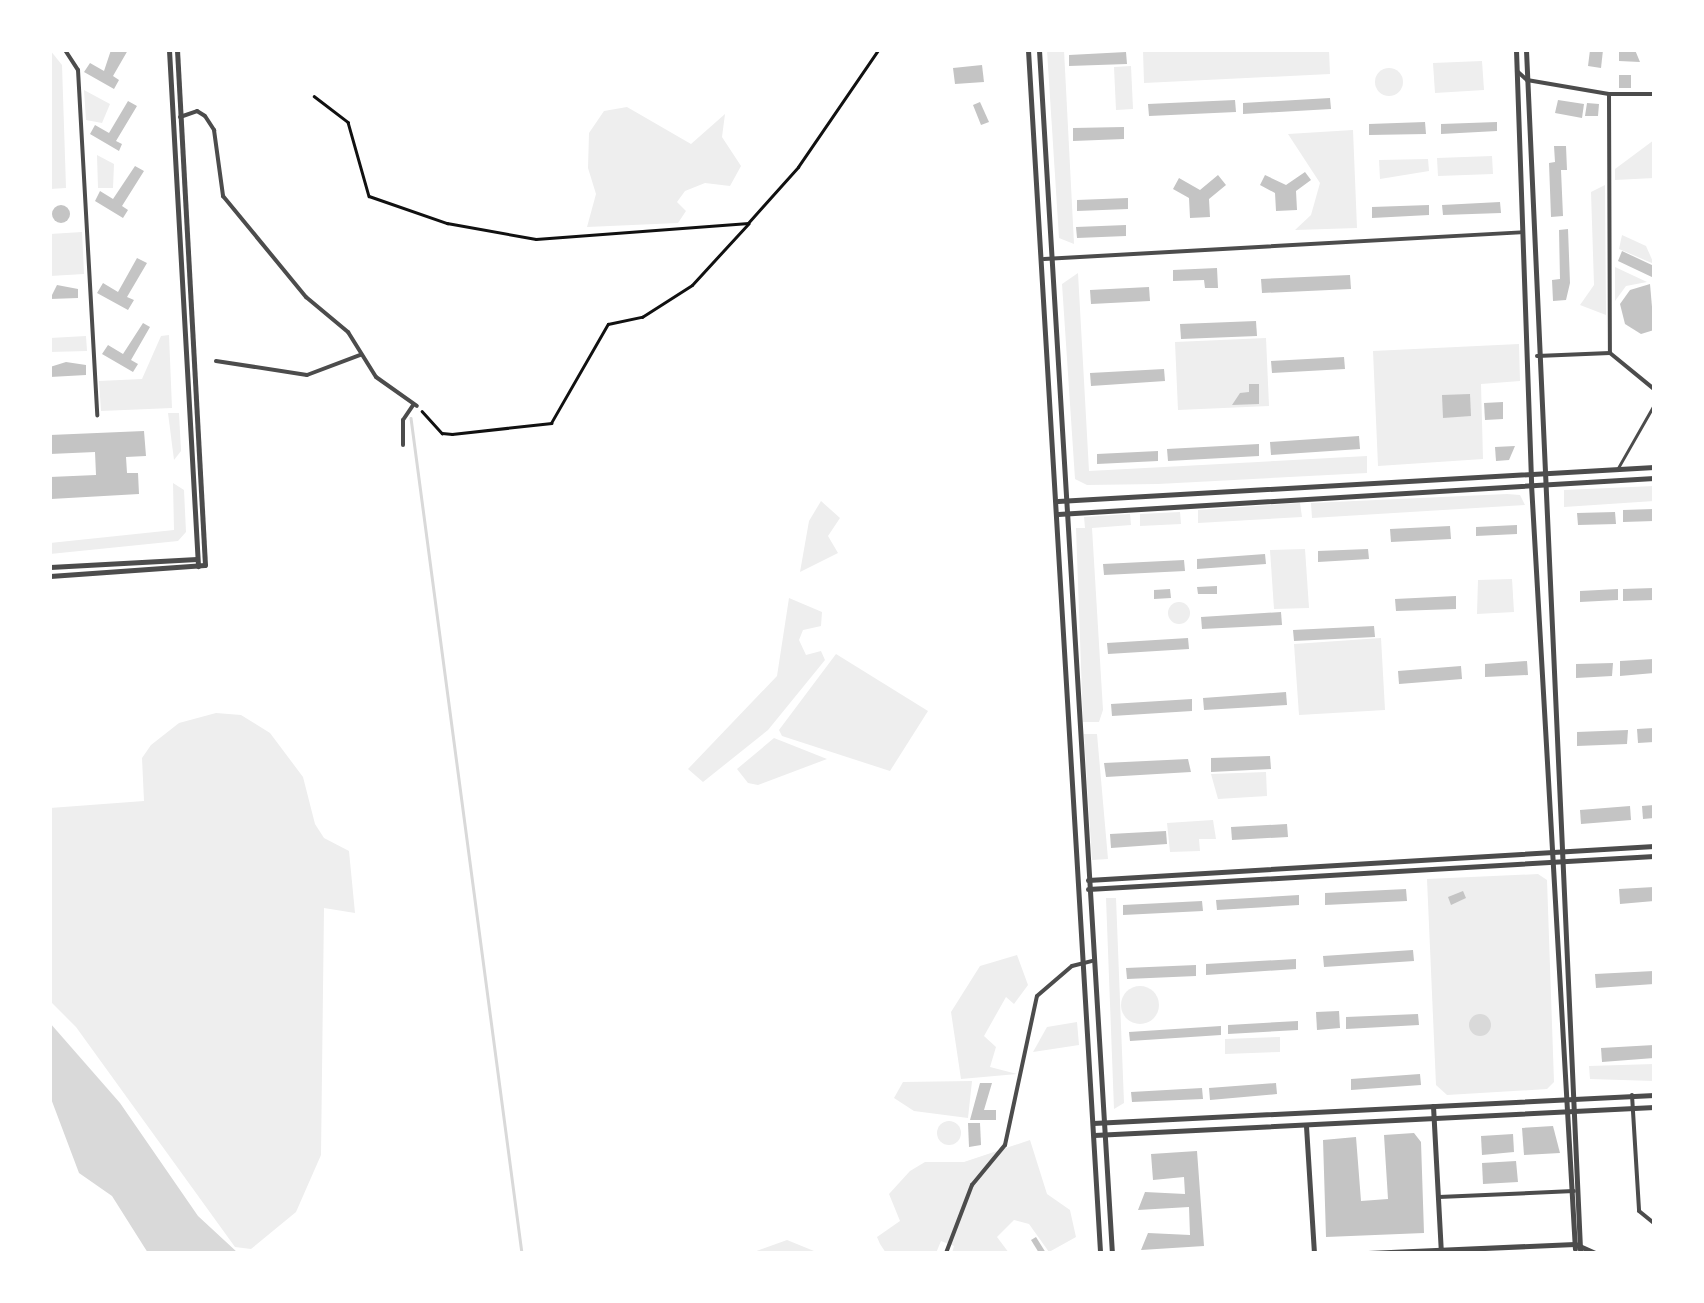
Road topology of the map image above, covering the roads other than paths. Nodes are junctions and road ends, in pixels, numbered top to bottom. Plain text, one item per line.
1 (65, 50) edge
2 (173, 50) edge
3 (1028, 50) edge
4 (1040, 50) edge
5 (1516, 50) edge
6 (1526, 50) edge
7 (1516, 72) junction
8 (1527, 80) junction
9 (1609, 94) junction
10 (1654, 94) edge
11 (180, 117) junction
12 (1520, 232) junction
13 (1532, 232) junction
14 (1044, 259) junction
15 (1052, 259) junction
16 (1610, 352) junction
17 (360, 355) junction
18 (1537, 356) junction
19 (216, 360) dead end
20 (1654, 390) edge
21 (1654, 406) edge
22 (96, 414) dead end
23 (403, 445) dead end
24 (1654, 468) edge
25 (1617, 469) junction
26 (1541, 472) junction
27 (1530, 473) junction
28 (1654, 478) edge
29 (1530, 484) junction
30 (1542, 484) junction
31 (1058, 501) junction
32 (1067, 501) junction
33 (1058, 514) junction
34 (1068, 514) junction
35 (201, 562) junction
36 (50, 566) edge
37 (50, 576) edge
38 (1654, 846) edge
39 (1552, 851) junction
40 (1564, 851) junction
41 (1654, 856) edge
42 (1565, 863) junction
43 (1552, 864) junction
44 (1082, 880) junction
45 (1090, 880) junction
46 (1082, 889) junction
47 (1090, 889) junction
48 (1094, 961) junction
49 (1084, 963) junction
50 (1632, 1095) junction
51 (1654, 1095) edge
52 (1568, 1098) junction
53 (1578, 1098) junction
54 (1432, 1105) junction
55 (1633, 1107) junction
56 (1654, 1107) edge
57 (1578, 1109) junction
58 (1569, 1110) junction
59 (1434, 1117) junction
60 (1104, 1122) junction
61 (1093, 1123) junction
62 (1306, 1126) junction
63 (1104, 1134) junction
64 (1094, 1135) junction
65 (1575, 1190) junction
66 (1439, 1198) junction
67 (1654, 1222) edge
68 (1579, 1248) edge
69 (1441, 1251) edge
70 (946, 1253) edge
71 (1100, 1253) edge
72 (1112, 1253) edge
73 (1314, 1253) edge
74 (1368, 1253) edge
75 (1464, 1253) edge
76 (1595, 1253) edge

1 - 22 street
2 - 11 street
2 - 35 street
3 - 14 street
4 - 15 street
5 - 7 street
6 - 8 street
7 - 8 street
7 - 12 street
8 - 9 street
8 - 13 street
9 - 10 street
9 - 16 street
11 - 17 street
11 - 35 street
12 - 13 street
12 - 15 street
12 - 27 street
13 - 18 street
14 - 15 street
14 - 31 street
15 - 32 street
16 - 18 street
16 - 20 street
17 - 19 street
17 - 23 street
18 - 26 street
21 - 25 lane
24 - 25 street
25 - 26 street
26 - 27 street
26 - 30 street
27 - 29 street
27 - 32 street
28 - 30 street
29 - 30 street
29 - 34 street
29 - 39 street
30 - 40 street
31 - 32 street
31 - 33 street
32 - 34 street
33 - 34 street
33 - 44 street
34 - 45 street
35 - 36 street
35 - 37 street
38 - 40 street
39 - 40 street
39 - 43 street
39 - 45 street
40 - 42 street
41 - 42 street
42 - 43 street
42 - 53 street
43 - 47 street
43 - 52 street
44 - 45 street
44 - 46 street
45 - 47 street
46 - 47 street
46 - 49 street
47 - 48 street
48 - 49 street
48 - 60 street
49 - 61 street
49 - 70 street
50 - 51 street
50 - 53 street
50 - 55 street
52 - 53 street
52 - 54 street
52 - 58 street
53 - 57 street
54 - 59 street
54 - 60 street
55 - 56 street
55 - 57 street
55 - 67 street
57 - 58 street
57 - 65 street
58 - 59 street
58 - 65 street
59 - 62 street
59 - 66 street
60 - 61 street
60 - 63 street
61 - 64 street
62 - 63 street
62 - 73 street
63 - 64 street
63 - 72 street
64 - 71 street
65 - 66 street
65 - 68 street
66 - 69 street
68 - 69 street
68 - 75 street
68 - 76 street
69 - 74 street

